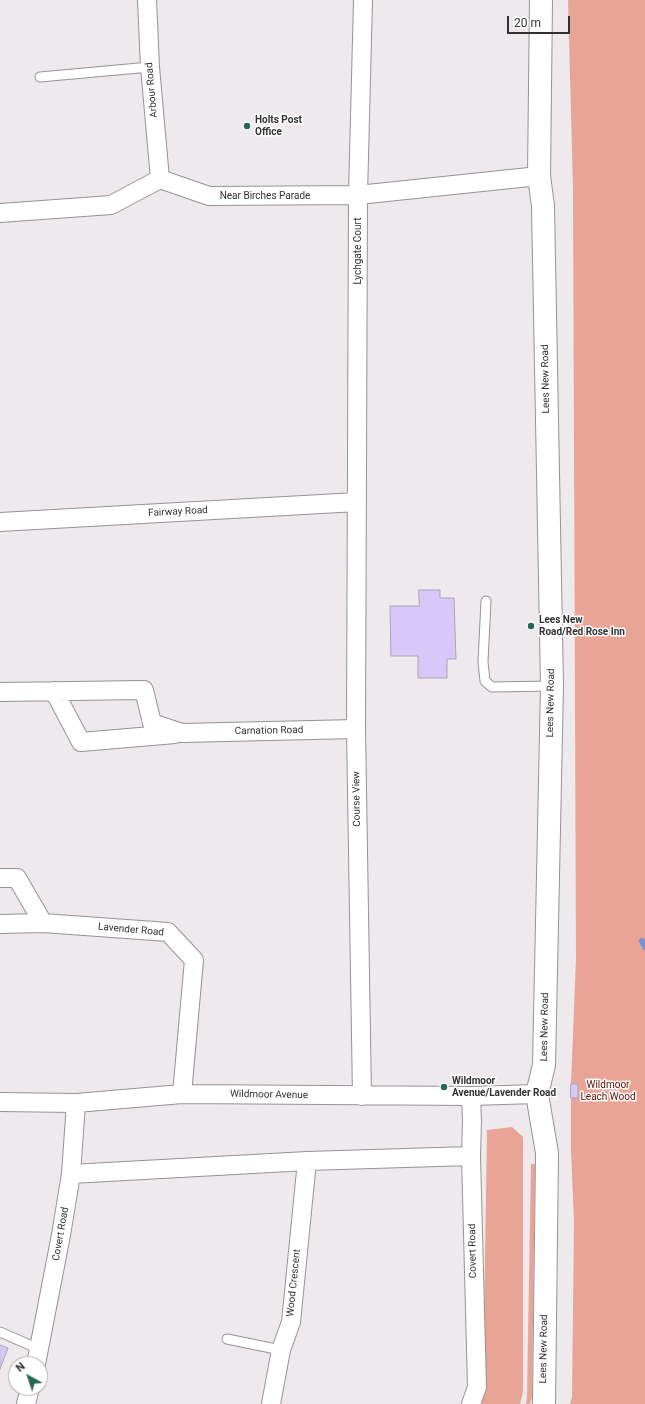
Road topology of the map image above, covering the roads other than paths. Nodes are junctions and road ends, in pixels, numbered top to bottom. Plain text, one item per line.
1 (147, 0) edge
2 (363, 0) edge
3 (541, 0) edge
4 (150, 68) junction
5 (40, 77) dead end
6 (539, 176) junction
7 (160, 179) junction
8 (358, 195) junction
9 (0, 213) edge
10 (357, 502) junction
11 (0, 522) edge
12 (486, 601) dead end
13 (552, 686) junction
14 (54, 691) junction
15 (0, 692) edge
16 (356, 729) junction
17 (182, 733) junction
18 (0, 878) edge
19 (43, 923) junction
20 (0, 924) edge
21 (182, 1094) junction
22 (537, 1094) junction
23 (362, 1096) junction
24 (471, 1096) junction
25 (0, 1102) edge
26 (76, 1103) junction
27 (471, 1156) junction
28 (307, 1160) junction
29 (71, 1174) junction
30 (0, 1332) edge
31 (227, 1339) dead end
32 (281, 1350) junction
33 (36, 1356) edge
34 (38, 1356) edge
35 (271, 1404) edge
36 (471, 1404) edge
37 (544, 1404) edge

1 - 4 street, Arbour Road
2 - 8 street, Lychgate Court
3 - 6 street, Lees New Road
4 - 5 lane
4 - 7 street, Arbour Road
6 - 8 street, Near Birches Parade
6 - 13 street, Lees New Road
7 - 8 street, Near Birches Parade
7 - 9 street
8 - 10 street, Lychgate Court
10 - 11 street, Fairway Road
10 - 16 street, Course View
12 - 13 lane
13 - 22 street, Lees New Road
14 - 15 street, Carnation Road
14 - 17 street, Carnation Road
14 - 17 street, Carnation Road
16 - 17 street, Carnation Road
16 - 23 street, Course View
18 - 19 street
19 - 20 street, Lavender Road
19 - 21 street, Lavender Road
21 - 23 street, Wildmoor Avenue
21 - 26 street, Wildmoor Avenue
22 - 24 street, Wildmoor Avenue
22 - 37 street, Lees New Road
23 - 24 street, Wildmoor Avenue
24 - 27 street, Covert Road
25 - 26 street, Wildmoor Avenue
26 - 29 street, Covert Road
27 - 28 street
27 - 36 street, Covert Road
28 - 29 street
28 - 32 street, Wood Crescent
29 - 34 street, Covert Road
30 - 33 lane
31 - 32 lane
32 - 35 street, Wood Crescent

